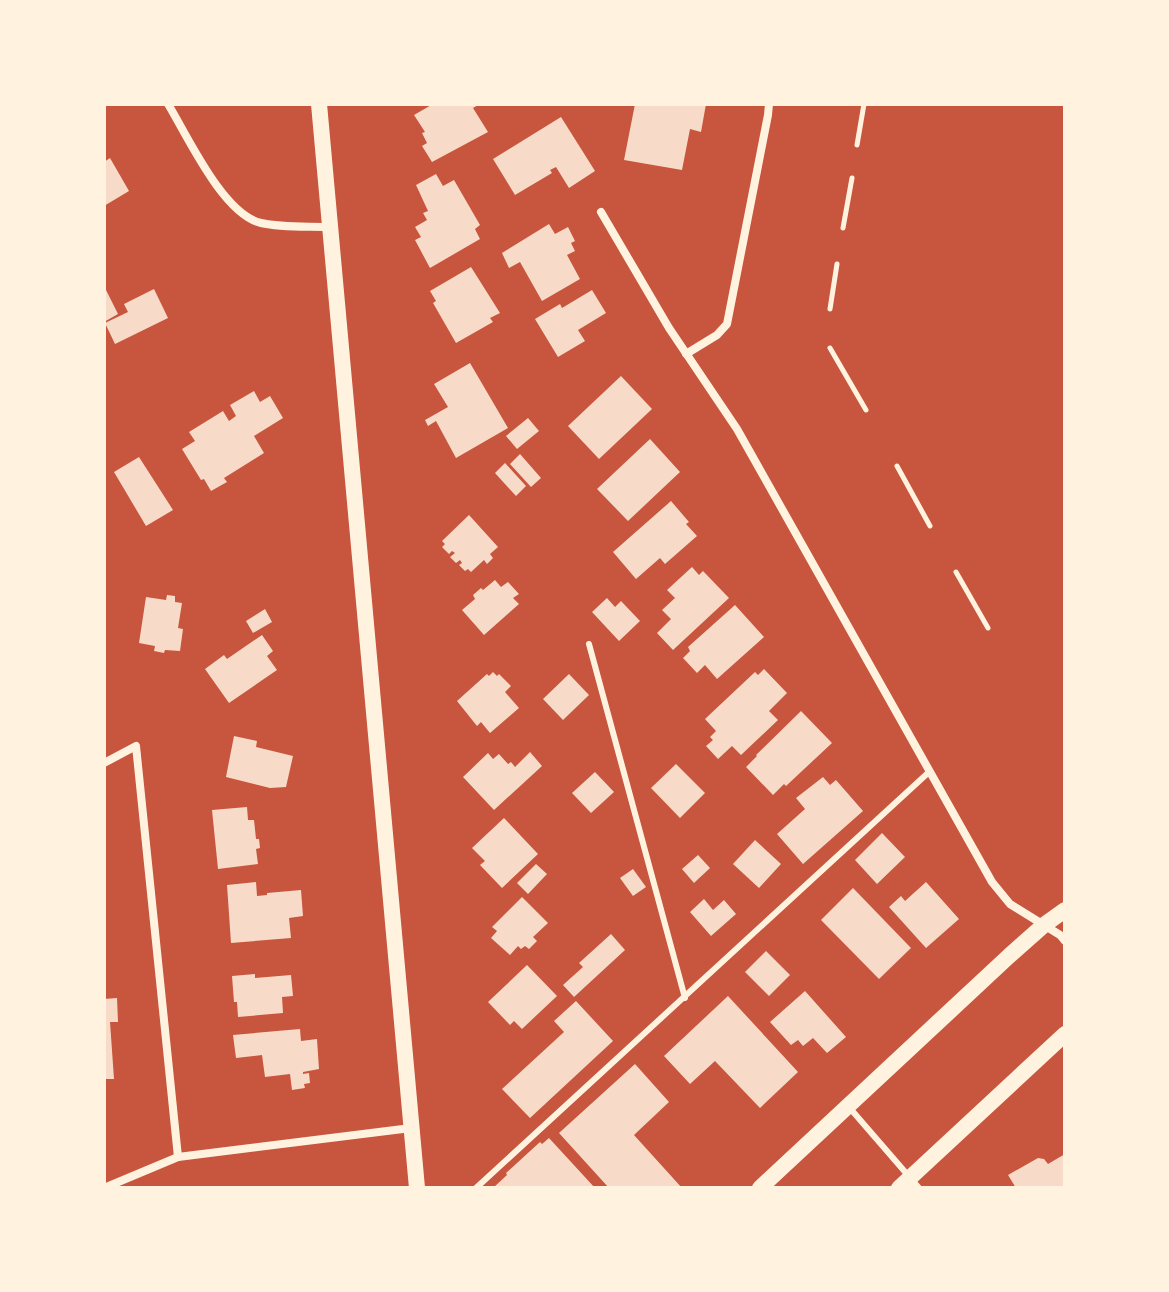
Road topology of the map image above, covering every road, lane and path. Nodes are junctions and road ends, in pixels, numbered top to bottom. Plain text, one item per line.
1 (168, 104) edge
2 (319, 104) edge
3 (769, 104) edge
4 (864, 104) edge
5 (857, 145) dead end
6 (852, 178) dead end
7 (601, 212) dead end
8 (329, 227) junction
9 (843, 228) dead end
10 (837, 264) dead end
11 (830, 309) dead end
12 (830, 348) dead end
13 (686, 354) junction
14 (866, 410) dead end
15 (897, 466) dead end
16 (930, 526) dead end
17 (956, 572) dead end
18 (988, 628) dead end
19 (589, 644) dead end
20 (104, 763) edge
21 (929, 772) junction
22 (1065, 910) edge
23 (1044, 925) junction
24 (1065, 941) edge
25 (685, 998) junction
26 (1065, 1034) edge
27 (848, 1106) junction
28 (411, 1128) junction
29 (178, 1157) junction
30 (909, 1184) edge
31 (104, 1188) edge
32 (417, 1188) edge
33 (476, 1188) edge
34 (760, 1188) edge

1 - 8 street
2 - 8 main road
3 - 13 street
4 - 5 path
6 - 9 path
7 - 13 street
8 - 28 main road
10 - 11 path
12 - 14 path
13 - 21 street
15 - 16 path
17 - 18 path
19 - 25 lane
20 - 29 street
21 - 23 street
21 - 25 lane
22 - 23 main road
23 - 24 street
23 - 27 main road
25 - 33 lane
26 - 30 main road
27 - 30 lane
27 - 34 main road
28 - 29 street
28 - 32 main road
29 - 31 street

